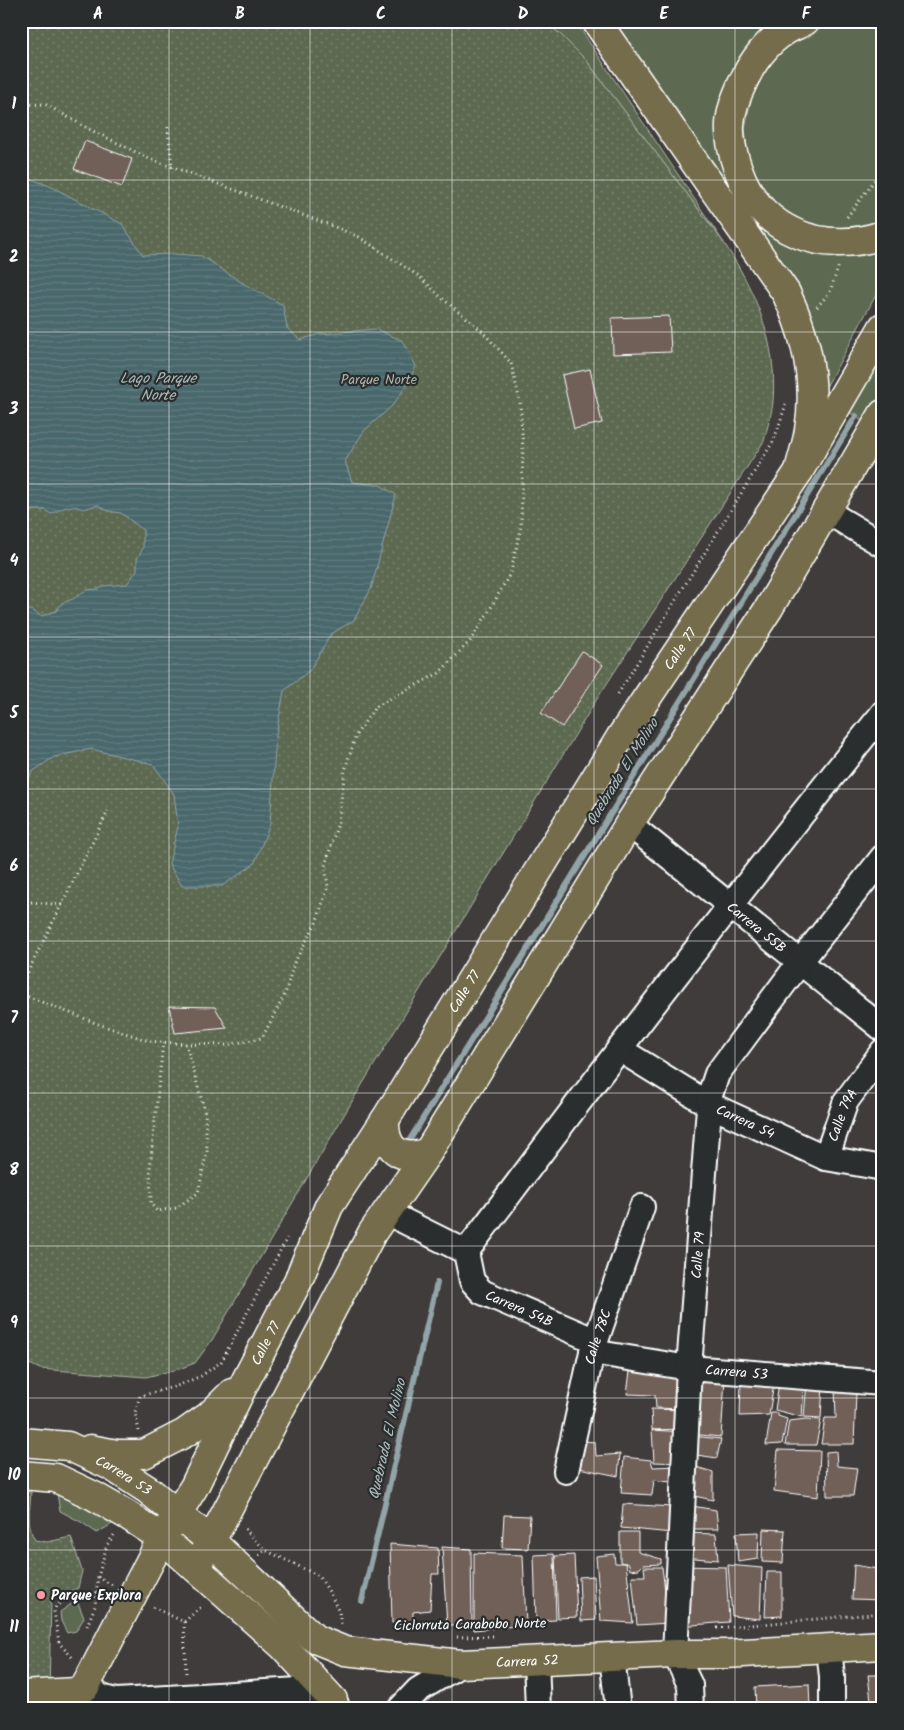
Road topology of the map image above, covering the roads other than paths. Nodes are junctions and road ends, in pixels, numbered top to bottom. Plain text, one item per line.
1 (596, 21) edge
2 (805, 21) edge
3 (883, 235) edge
4 (883, 328) edge
5 (883, 414) edge
6 (799, 471) junction
7 (826, 511) junction
8 (883, 545) edge
9 (883, 713) edge
10 (629, 824) junction
11 (881, 863) edge
12 (731, 906) junction
13 (800, 962) junction
14 (883, 1029) edge
15 (619, 1049) junction
16 (883, 1051) edge
17 (708, 1104) junction
18 (385, 1120) junction
19 (428, 1152) junction
20 (826, 1158) junction
21 (883, 1168) edge
22 (642, 1207) dead end
23 (386, 1212) junction
24 (466, 1252) junction
25 (594, 1346) junction
26 (689, 1368) junction
27 (246, 1380) junction
28 (883, 1383) edge
29 (21, 1442) edge
30 (68, 1446) junction
31 (566, 1471) dead end
32 (21, 1475) edge
33 (177, 1513) junction
34 (162, 1538) junction
35 (211, 1541) junction
36 (195, 1567) junction
37 (883, 1645) edge
38 (829, 1648) junction
39 (675, 1654) junction
40 (612, 1657) junction
41 (536, 1661) junction
42 (461, 1664) junction
43 (88, 1681) junction
44 (21, 1696) edge
45 (148, 1704) edge
46 (337, 1704) edge
47 (400, 1709) edge
48 (538, 1709) edge
49 (618, 1709) edge
50 (690, 1709) edge
51 (832, 1709) edge

1 - 6 main road
2 - 3 main road
4 - 6 main road, Calle 77
5 - 7 main road
6 - 18 main road, Calle 77
7 - 8 street
7 - 10 main road
9 - 12 street
10 - 12 street, Carrera 55B
10 - 19 main road
11 - 13 street, Calle 79
12 - 13 street, Carrera 55B
12 - 15 street
13 - 14 street, Carrera 55B
13 - 17 street, Calle 79
15 - 17 street, Carrera 54
15 - 24 street
16 - 20 street, Calle 79A
17 - 20 street, Carrera 54
17 - 26 street, Calle 79
18 - 19 main road
18 - 27 main road, Calle 77
19 - 23 main road
20 - 21 street, Carrera 54
22 - 25 street, Calle 78C
23 - 24 street
23 - 35 main road
24 - 25 street, Carrera 54B
25 - 26 street, Carrera 53
25 - 31 street, Calle 78C
26 - 28 street, Carrera 53
26 - 39 street, Calle 79
27 - 30 main road
27 - 33 main road, Calle 77
29 - 30 main road, Carrera 53
30 - 33 main road, Carrera 53
32 - 34 main road
33 - 34 main road, Calle 77
33 - 35 main road, Carrera 53
34 - 36 main road
34 - 43 main road, Calle 77
35 - 36 main road
35 - 42 main road, Carrera 52
36 - 46 main road
37 - 38 main road, Carrera 52
38 - 39 main road, Carrera 52
38 - 51 street
39 - 40 main road, Carrera 52
39 - 50 street, Calle 79
40 - 41 main road, Carrera 52
40 - 49 street
41 - 42 main road, Carrera 52
41 - 48 street
42 - 47 street
43 - 44 main road
43 - 45 street
45 - 46 street

